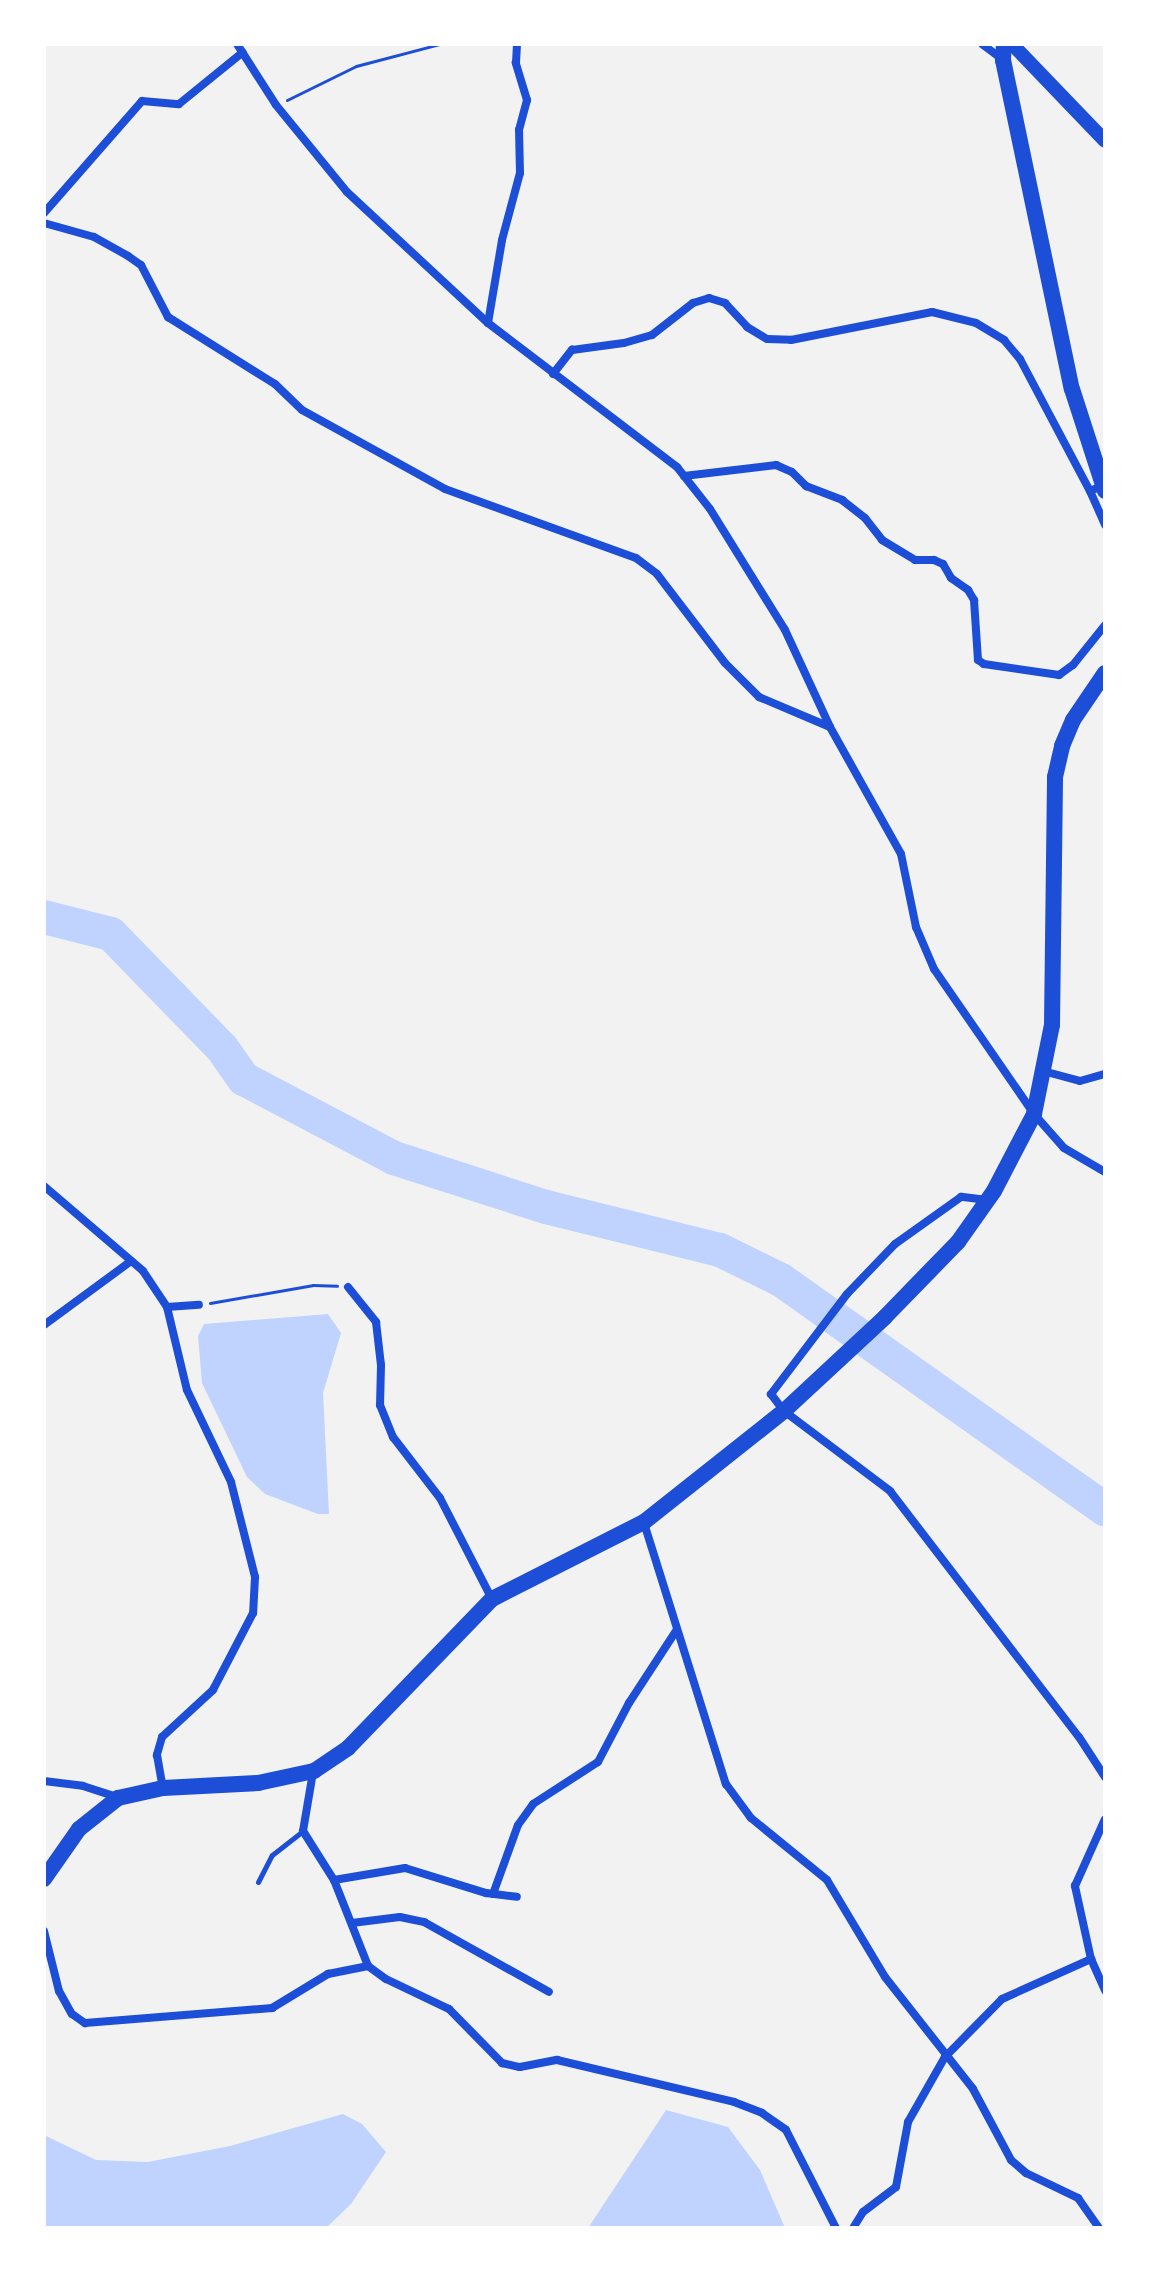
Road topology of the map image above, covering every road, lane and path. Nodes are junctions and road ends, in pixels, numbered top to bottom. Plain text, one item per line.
1 (440, 44) edge
2 (517, 44) edge
3 (982, 44) edge
4 (1012, 44) edge
5 (240, 48) edge
6 (1004, 52) edge
7 (276, 105) junction
8 (1105, 141) edge
9 (44, 213) edge
10 (44, 223) edge
11 (488, 323) junction
12 (553, 374) junction
13 (684, 476) junction
14 (1099, 489) edge
15 (1105, 525) edge
16 (1105, 625) edge
17 (1105, 673) edge
18 (830, 727) junction
19 (1043, 1071) junction
20 (1105, 1074) edge
21 (1034, 1114) junction
22 (1105, 1172) edge
23 (44, 1186) edge
24 (988, 1200) junction
25 (131, 1261) junction
26 (348, 1287) joint
27 (199, 1305) joint
28 (167, 1307) junction
29 (44, 1325) edge
30 (784, 1411) junction
31 (644, 1522) junction
32 (492, 1599) junction
33 (676, 1631) junction
34 (314, 1771) junction
35 (1105, 1777) edge
36 (44, 1781) edge
37 (163, 1788) junction
38 (118, 1798) junction
39 (1105, 1819) edge
40 (303, 1831) junction
41 (44, 1879) edge
42 (334, 1880) junction
43 (258, 1882) dead end
44 (493, 1894) junction
45 (517, 1897) dead end
46 (352, 1923) junction
47 (44, 1931) edge
48 (1091, 1959) junction
49 (368, 1966) junction
50 (1105, 1991) edge
51 (549, 1992) dead end
52 (945, 2057) junction
53 (836, 2228) edge
54 (853, 2228) edge
55 (1099, 2228) edge

1 - 7 path
2 - 11 street
3 - 6 street
4 - 8 street
5 - 7 street
5 - 9 street
6 - 14 main road
7 - 11 street
10 - 18 street
11 - 12 street
12 - 13 street
12 - 14 street
13 - 16 street
13 - 18 street
14 - 15 street
17 - 19 main road
18 - 21 street
19 - 20 street
19 - 21 main road
21 - 22 street
21 - 24 main road
23 - 25 street
24 - 30 main road
24 - 30 street
25 - 28 street
25 - 29 street
26 - 27 path
26 - 32 street
27 - 28 street
28 - 37 street
30 - 31 main road
30 - 35 street
31 - 32 main road
31 - 33 street
32 - 34 main road
33 - 44 street
33 - 52 street
34 - 37 main road
34 - 40 street
36 - 38 street
37 - 38 main road
38 - 41 main road
39 - 48 street
40 - 42 street
40 - 43 lane
42 - 44 street
42 - 46 street
44 - 45 street
46 - 49 street
46 - 51 street
47 - 49 street
48 - 50 street
48 - 52 street
49 - 53 street
52 - 54 street
52 - 55 street

